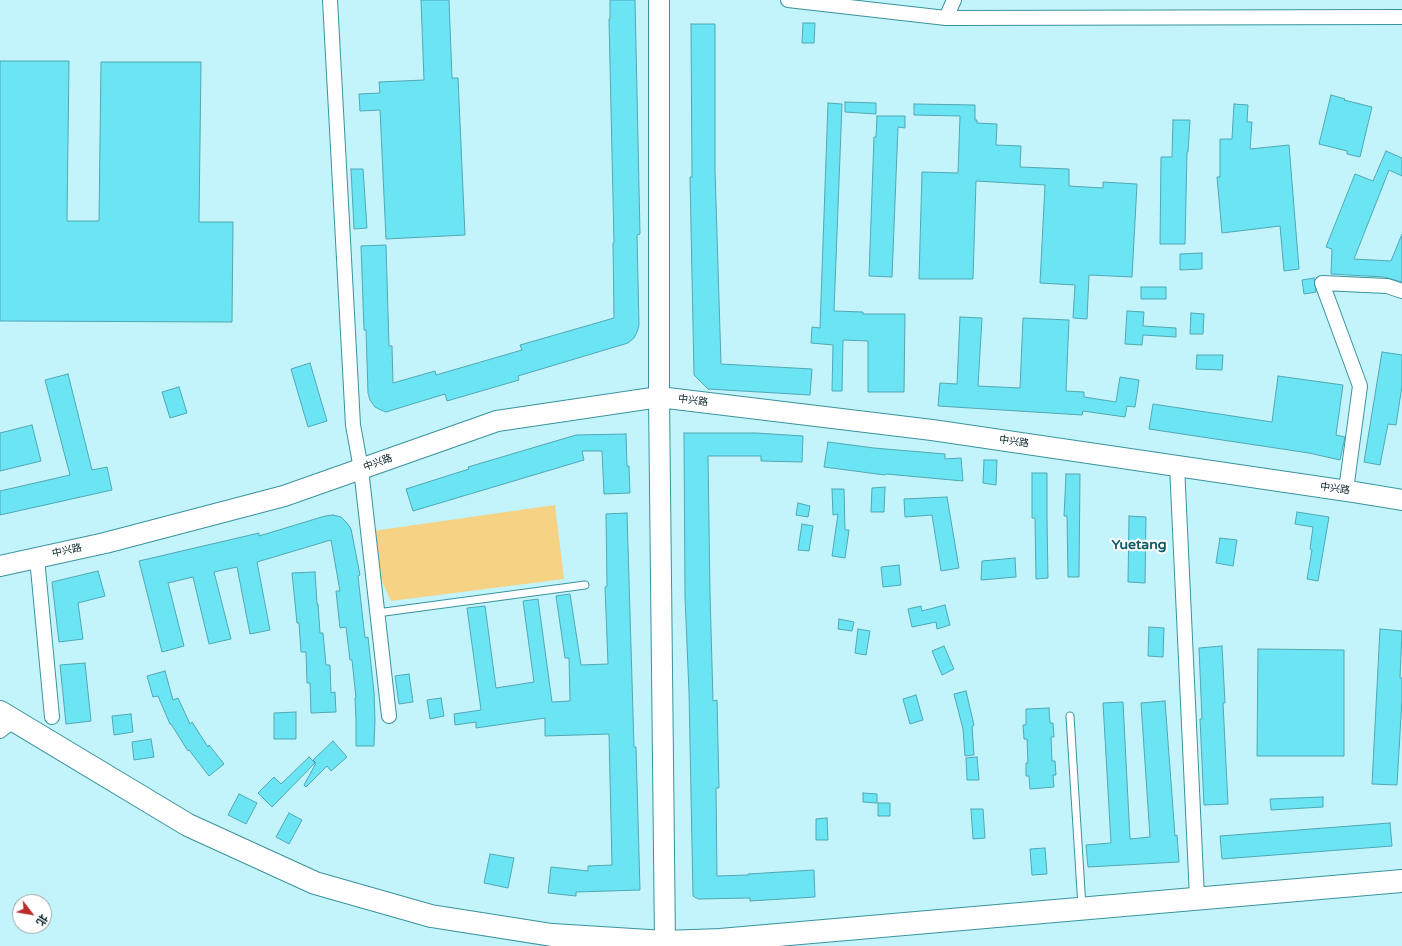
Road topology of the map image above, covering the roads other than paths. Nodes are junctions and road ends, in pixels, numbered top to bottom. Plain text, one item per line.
1 (330, 0) edge
2 (659, 0) edge
3 (788, 0) edge
4 (954, 0) edge
5 (1402, 17) edge
6 (946, 18) junction
7 (1402, 291) edge
8 (659, 397) junction
9 (1177, 466) junction
10 (361, 469) junction
11 (1346, 490) junction
12 (1402, 500) edge
13 (37, 558) junction
14 (0, 566) edge
15 (585, 585) dead end
16 (377, 613) junction
17 (389, 716) dead end
18 (1070, 716) dead end
19 (52, 717) dead end
20 (5, 721) edge
21 (1402, 881) edge
22 (1197, 898) junction
23 (1082, 908) junction
24 (666, 942) junction

1 - 10 street
2 - 8 main road
3 - 6 street
4 - 6 street
5 - 6 street
7 - 11 street
8 - 9 main road, 中兴路
8 - 10 main road, 中兴路
8 - 24 main road
9 - 11 main road, 中兴路
9 - 22 street
10 - 13 main road, 中兴路
10 - 16 street
11 - 12 main road, 中兴路
13 - 14 main road, 中兴路
13 - 19 street
15 - 16 lane
16 - 17 street
18 - 23 lane
20 - 24 main road
21 - 22 main road
22 - 23 main road
23 - 24 main road

